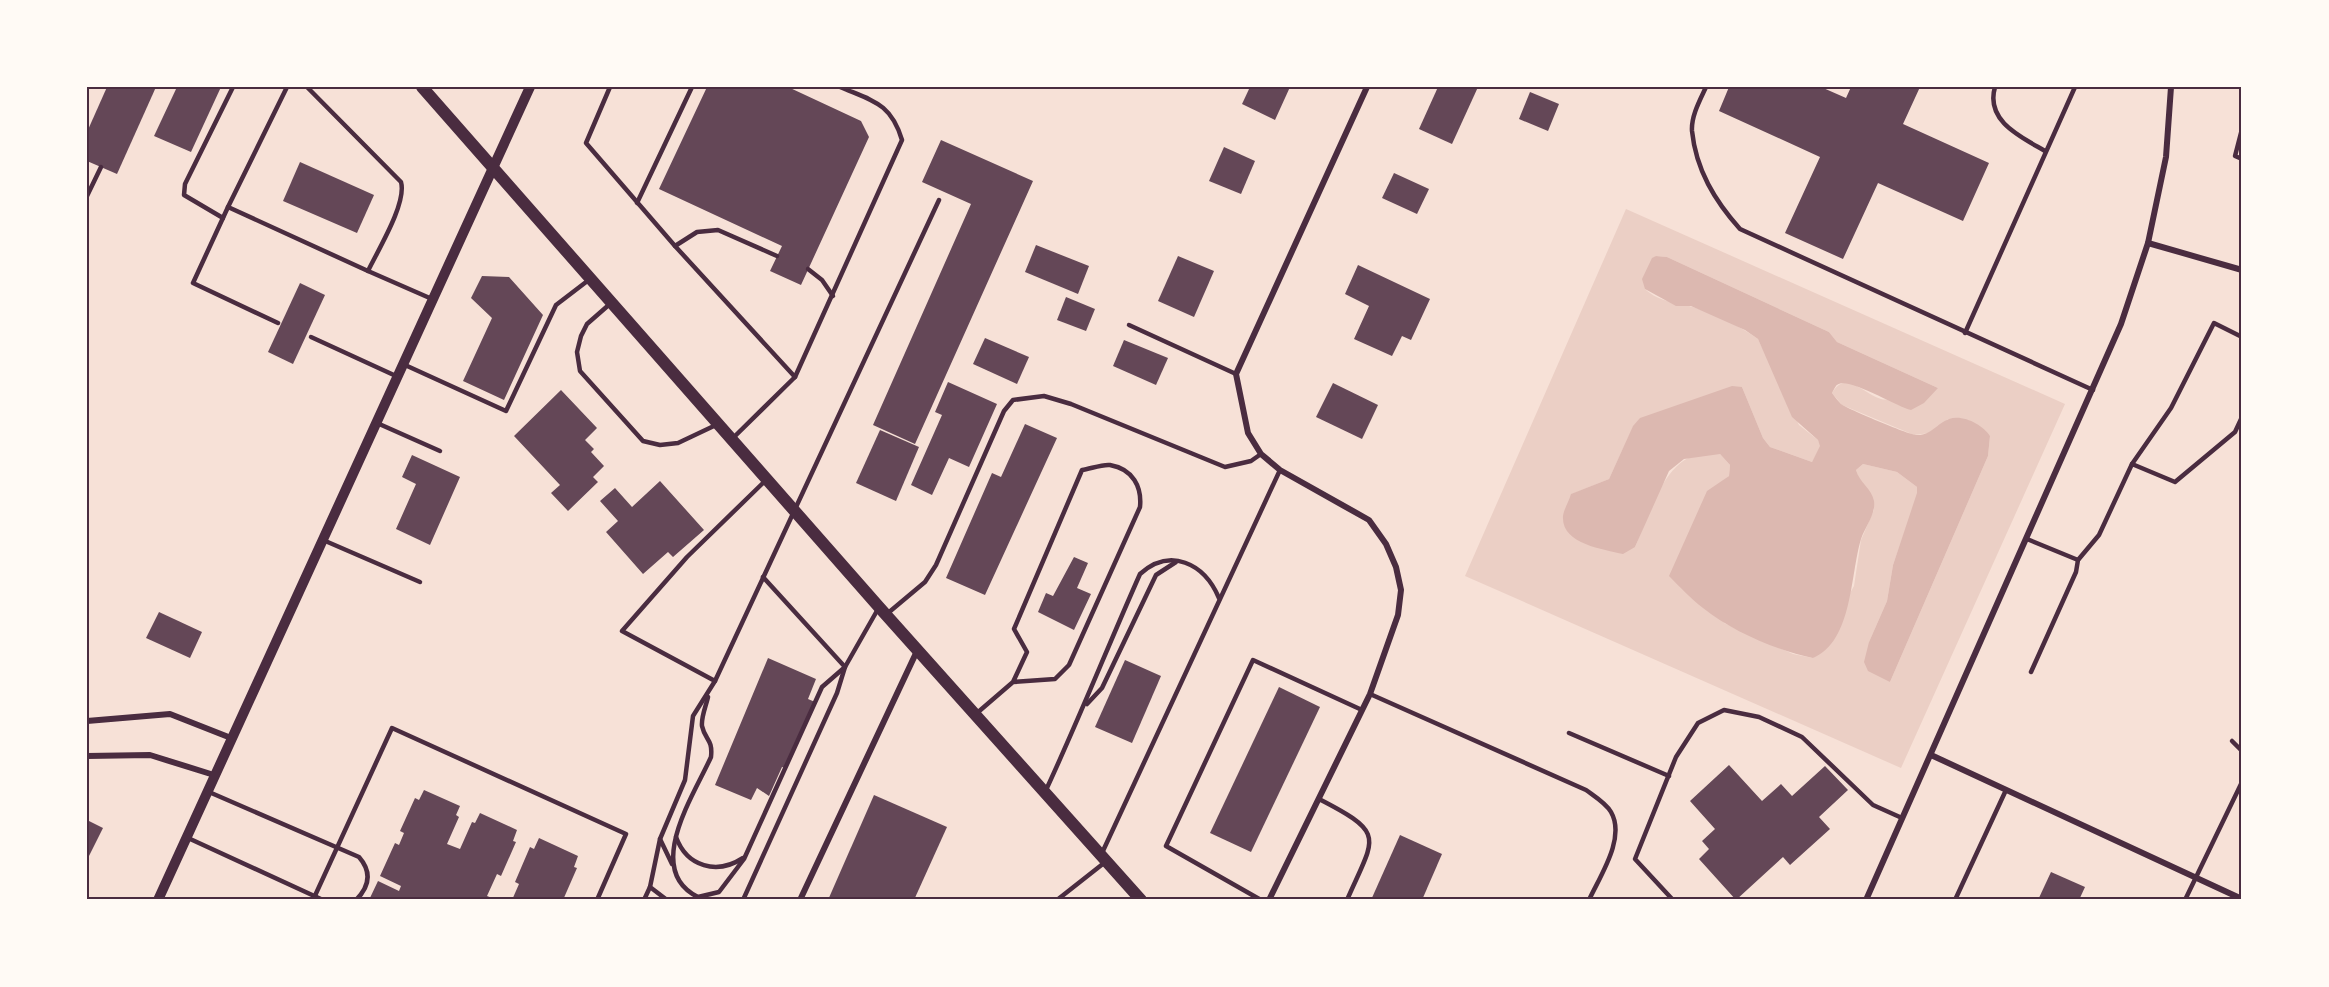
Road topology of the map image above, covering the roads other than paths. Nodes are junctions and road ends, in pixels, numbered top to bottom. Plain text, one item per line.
1 (233, 87) edge
2 (288, 87) edge
3 (307, 87) edge
4 (422, 87) edge
5 (530, 87) edge
6 (610, 87) edge
7 (692, 87) edge
8 (840, 87) edge
9 (1367, 87) edge
10 (1706, 87) edge
11 (1995, 87) edge
12 (2075, 87) edge
13 (2170, 87) edge
14 (2242, 129) edge
15 (2045, 151) junction
16 (2242, 159) edge
17 (101, 167) dead end
18 (493, 169) junction
19 (88, 193) edge
20 (939, 200) dead end
21 (637, 203) junction
22 (228, 207) junction
23 (223, 218) junction
24 (2148, 243) junction
25 (675, 246) junction
26 (777, 256) dead end
27 (808, 270) dead end
28 (2242, 270) edge
29 (368, 271) junction
30 (590, 279) junction
31 (833, 296) junction
32 (432, 299) junction
33 (611, 303) junction
34 (278, 322) dead end
35 (1129, 325) dead end
36 (1965, 333) junction
37 (311, 337) dead end
38 (2242, 337) edge
39 (403, 364) junction
40 (1236, 374) junction
41 (397, 376) junction
42 (795, 377) junction
43 (2093, 390) junction
44 (2242, 417) edge
45 (376, 422) junction
46 (718, 423) junction
47 (732, 439) junction
48 (440, 451) dead end
49 (1261, 454) junction
50 (2132, 464) junction
51 (1280, 470) junction
52 (767, 478) junction
53 (795, 510) junction
54 (2027, 538) junction
55 (322, 539) junction
56 (2078, 560) junction
57 (1178, 561) junction
58 (763, 577) junction
59 (420, 582) dead end
60 (1219, 598) junction
61 (882, 611) junction
62 (917, 650) junction
63 (845, 667) junction
64 (2031, 672) dead end
65 (715, 681) junction
66 (1013, 682) junction
67 (709, 694) junction
68 (1370, 694) junction
69 (1086, 705) junction
70 (1362, 710) junction
71 (975, 715) junction
72 (87, 721) edge
73 (1569, 733) dead end
74 (231, 738) junction
75 (2232, 741) dead end
76 (2242, 751) edge
77 (1931, 755) junction
78 (87, 756) edge
79 (214, 775) junction
80 (1669, 776) junction
81 (2242, 782) edge
82 (2006, 790) junction
83 (206, 791) junction
84 (1045, 792) junction
85 (1319, 799) junction
86 (1902, 818) junction
87 (185, 837) junction
88 (676, 837) junction
89 (660, 839) junction
90 (337, 848) junction
91 (746, 856) junction
92 (1103, 858) junction
93 (672, 865) junction
94 (2195, 877) junction
95 (650, 887) junction
96 (314, 898) edge
97 (2242, 898) edge
98 (158, 900) edge
99 (323, 900) edge
100 (356, 900) edge
101 (597, 900) edge
102 (644, 900) edge
103 (667, 900) edge
104 (743, 900) edge
105 (800, 900) edge
106 (1057, 900) edge
107 (1141, 900) edge
108 (1261, 900) edge
109 (1269, 900) edge
110 (1347, 900) edge
111 (1589, 900) edge
112 (1673, 900) edge
113 (1866, 900) edge
114 (1955, 900) edge
115 (2185, 900) edge

1 - 23 lane
2 - 22 lane
3 - 29 lane
4 - 18 main road
5 - 18 street
6 - 21 lane
7 - 21 lane
8 - 31 lane
9 - 40 street
10 - 36 lane
11 - 15 lane
12 - 15 lane
13 - 24 street
14 - 16 lane
15 - 36 lane
17 - 19 lane
18 - 30 main road
18 - 32 street
20 - 53 lane
21 - 25 lane
22 - 23 lane
22 - 29 lane
23 - 34 lane
24 - 28 street
24 - 43 street
25 - 26 lane
25 - 42 lane
27 - 31 lane
29 - 32 lane
30 - 33 main road
30 - 39 lane
31 - 42 lane
32 - 39 street
33 - 46 main road
33 - 46 lane
35 - 40 lane
36 - 43 lane
37 - 41 lane
38 - 50 lane
39 - 41 street
40 - 49 street
41 - 45 street
42 - 47 lane
43 - 54 street
44 - 50 lane
45 - 48 lane
45 - 55 street
46 - 47 main road
47 - 52 main road
49 - 51 street
49 - 61 lane
50 - 56 lane
51 - 60 lane
51 - 68 street
52 - 53 main road
52 - 65 lane
53 - 58 lane
53 - 61 main road
54 - 56 lane
54 - 77 street
55 - 59 lane
55 - 74 street
56 - 64 lane
57 - 60 lane
57 - 69 lane
57 - 69 lane
58 - 63 lane
58 - 65 lane
60 - 92 lane
61 - 62 main road
61 - 63 lane
62 - 71 main road
62 - 105 street
63 - 91 lane
63 - 104 lane
65 - 67 lane
66 - 66 lane
66 - 71 lane
67 - 88 lane
67 - 89 lane
68 - 70 street
68 - 111 lane
69 - 84 lane
70 - 85 street
70 - 108 lane
71 - 84 main road
72 - 74 street
73 - 80 lane
74 - 79 street
75 - 76 lane
77 - 82 street
77 - 86 street
78 - 79 street
79 - 83 street
80 - 86 lane
80 - 112 lane
81 - 94 lane
82 - 94 street
82 - 114 lane
83 - 87 street
83 - 90 lane
84 - 92 main road
85 - 109 street
85 - 110 lane
86 - 113 street
87 - 96 lane
87 - 98 street
88 - 91 lane
88 - 93 lane
89 - 93 lane
89 - 95 lane
90 - 96 lane
90 - 100 lane
90 - 101 lane
91 - 93 lane
92 - 106 lane
92 - 107 main road
94 - 97 street
94 - 115 lane
95 - 102 lane
95 - 103 lane
96 - 99 lane

